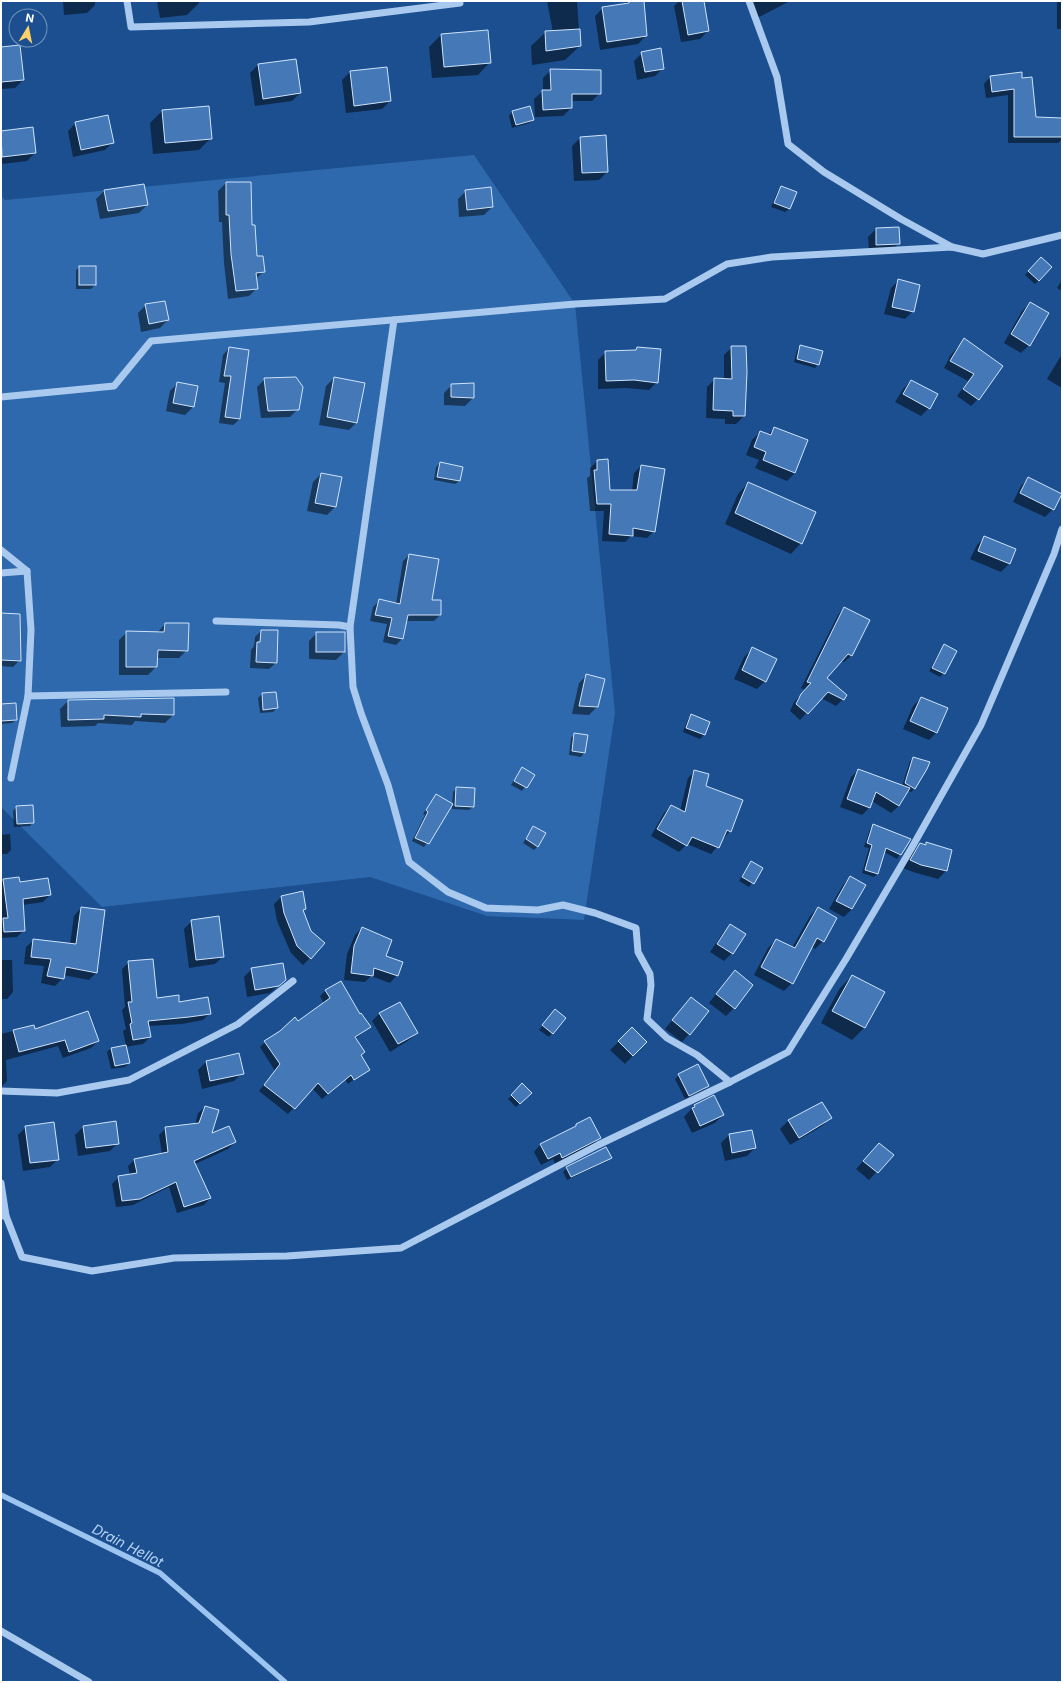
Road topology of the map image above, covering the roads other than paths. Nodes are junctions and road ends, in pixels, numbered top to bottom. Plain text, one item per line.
1 (127, 1) edge
2 (749, 1) edge
3 (460, 3) dead end
4 (1062, 235) edge
5 (952, 247) junction
6 (394, 320) junction
7 (1, 397) edge
8 (1062, 529) edge
9 (1, 550) edge
10 (27, 571) junction
11 (1, 573) edge
12 (216, 621) dead end
13 (350, 627) junction
14 (226, 692) dead end
15 (28, 696) junction
16 (11, 778) dead end
17 (293, 981) dead end
18 (730, 1082) junction
19 (1, 1091) edge
20 (1, 1183) edge
21 (3, 1216) edge
22 (1, 1631) edge
23 (89, 1682) edge

1 - 3 street
2 - 5 street
4 - 5 street
5 - 6 street
6 - 7 street
6 - 13 street
8 - 18 street
9 - 10 street
10 - 11 street
10 - 15 street
12 - 13 street
13 - 18 street
14 - 15 street
15 - 16 street
17 - 19 street
18 - 21 street
20 - 21 street
22 - 23 street

